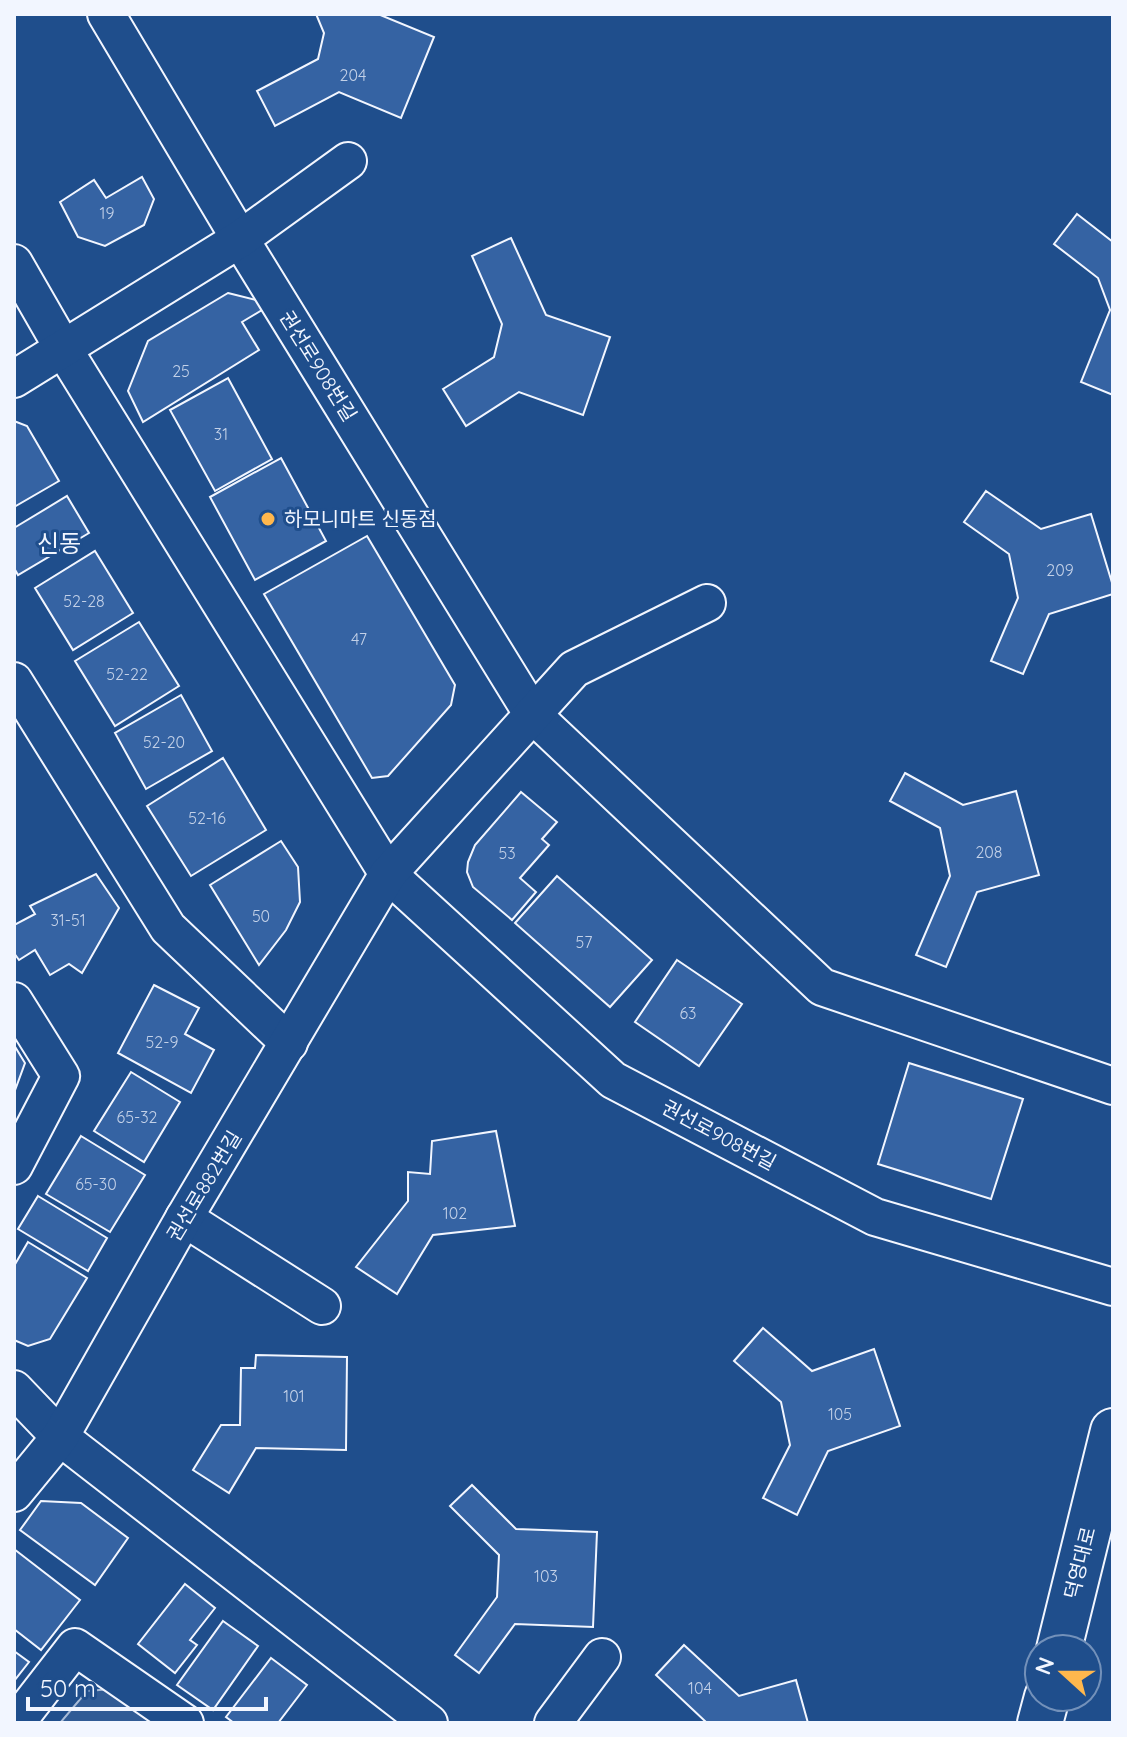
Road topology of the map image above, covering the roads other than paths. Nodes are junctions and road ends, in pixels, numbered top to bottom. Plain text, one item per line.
1 (106, 14) edge
2 (348, 161) dead end
3 (240, 239) junction
4 (14, 263) edge
5 (64, 350) junction
6 (14, 379) edge
7 (707, 603) dead end
8 (14, 681) edge
9 (533, 715) junction
10 (388, 874) junction
11 (14, 1001) edge
12 (289, 1043) junction
13 (1113, 1086) edge
14 (14, 1166) edge
15 (184, 1218) junction
16 (1113, 1287) edge
17 (322, 1306) dead end
18 (14, 1389) edge
19 (1113, 1431) edge
20 (60, 1437) junction
21 (14, 1493) edge
22 (1063, 1633) edge
23 (602, 1657) dead end
24 (16, 1723) edge
25 (185, 1723) edge
26 (429, 1723) edge
27 (553, 1723) edge

1 - 3 street, 권선로908번길
2 - 3 street
3 - 5 street
3 - 9 street, 권선로908번길
4 - 5 street, 권선로908번길
5 - 6 street
5 - 10 street, 권선로908번길
7 - 9 street
8 - 12 street
9 - 10 street
9 - 13 street, 권선로908번길
10 - 12 street, 권선로882번길
10 - 16 street, 권선로908번길
11 - 14 street
12 - 15 street, 권선로882번길
15 - 17 street
15 - 20 street, 권선로882번길
18 - 20 street
19 - 22 main road, 덕영대로
20 - 21 street, 권선로882번길
20 - 26 street
23 - 27 street
24 - 25 street

